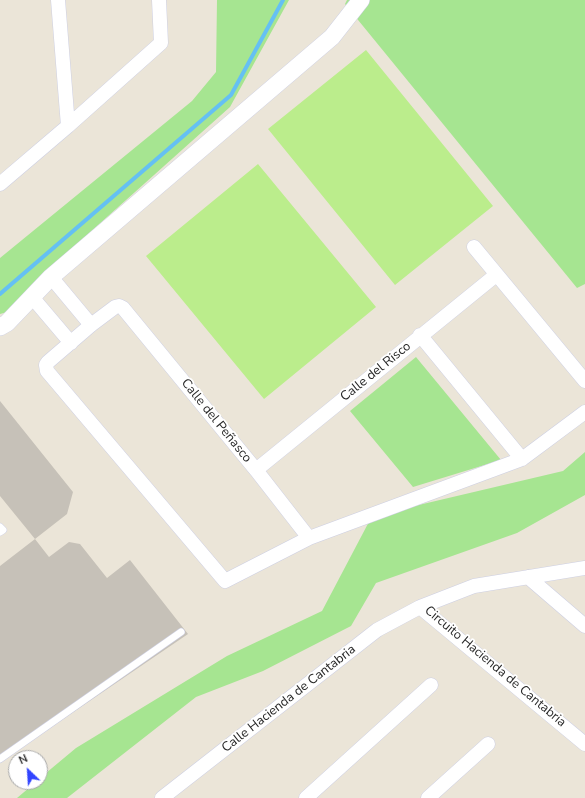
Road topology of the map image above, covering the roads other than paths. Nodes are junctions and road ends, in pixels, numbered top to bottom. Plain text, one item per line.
1 (58, 0) edge
2 (159, 0) edge
3 (361, 0) edge
4 (68, 126) junction
5 (0, 184) edge
6 (474, 248) dead end
7 (496, 275) junction
8 (52, 277) junction
9 (32, 298) junction
10 (91, 325) junction
11 (0, 326) edge
12 (420, 335) junction
13 (71, 343) junction
14 (585, 381) edge
15 (585, 412) edge
16 (522, 459) junction
17 (256, 470) junction
18 (0, 526) edge
19 (0, 532) edge
20 (310, 538) junction
21 (585, 568) edge
22 (528, 577) junction
23 (420, 608) junction
24 (585, 626) edge
25 (181, 632) dead end
26 (432, 685) dead end
27 (488, 744) dead end
28 (585, 744) edge
29 (0, 758) edge
30 (162, 798) edge
31 (306, 798) edge
32 (428, 798) edge

1 - 4 street
2 - 4 street
3 - 8 street
4 - 5 street
6 - 7 street
7 - 12 street, Calle del Risco
7 - 14 street
8 - 9 street
8 - 10 street
9 - 11 street
9 - 13 street
10 - 13 street
10 - 17 street, Calle del Peñasco
12 - 16 street
12 - 17 street, Calle del Risco
13 - 20 street
15 - 16 street
16 - 20 street
17 - 20 street, Calle del Peñasco
18 - 19 lane
21 - 22 street, Circuito Hacienda de Cantabria
22 - 23 street, Circuito Hacienda de Cantabria
22 - 24 street
23 - 28 street, Circuito Hacienda de Cantabria
23 - 30 street, Calle Hacienda de Cantabria
25 - 29 lane
26 - 31 street
27 - 32 street

